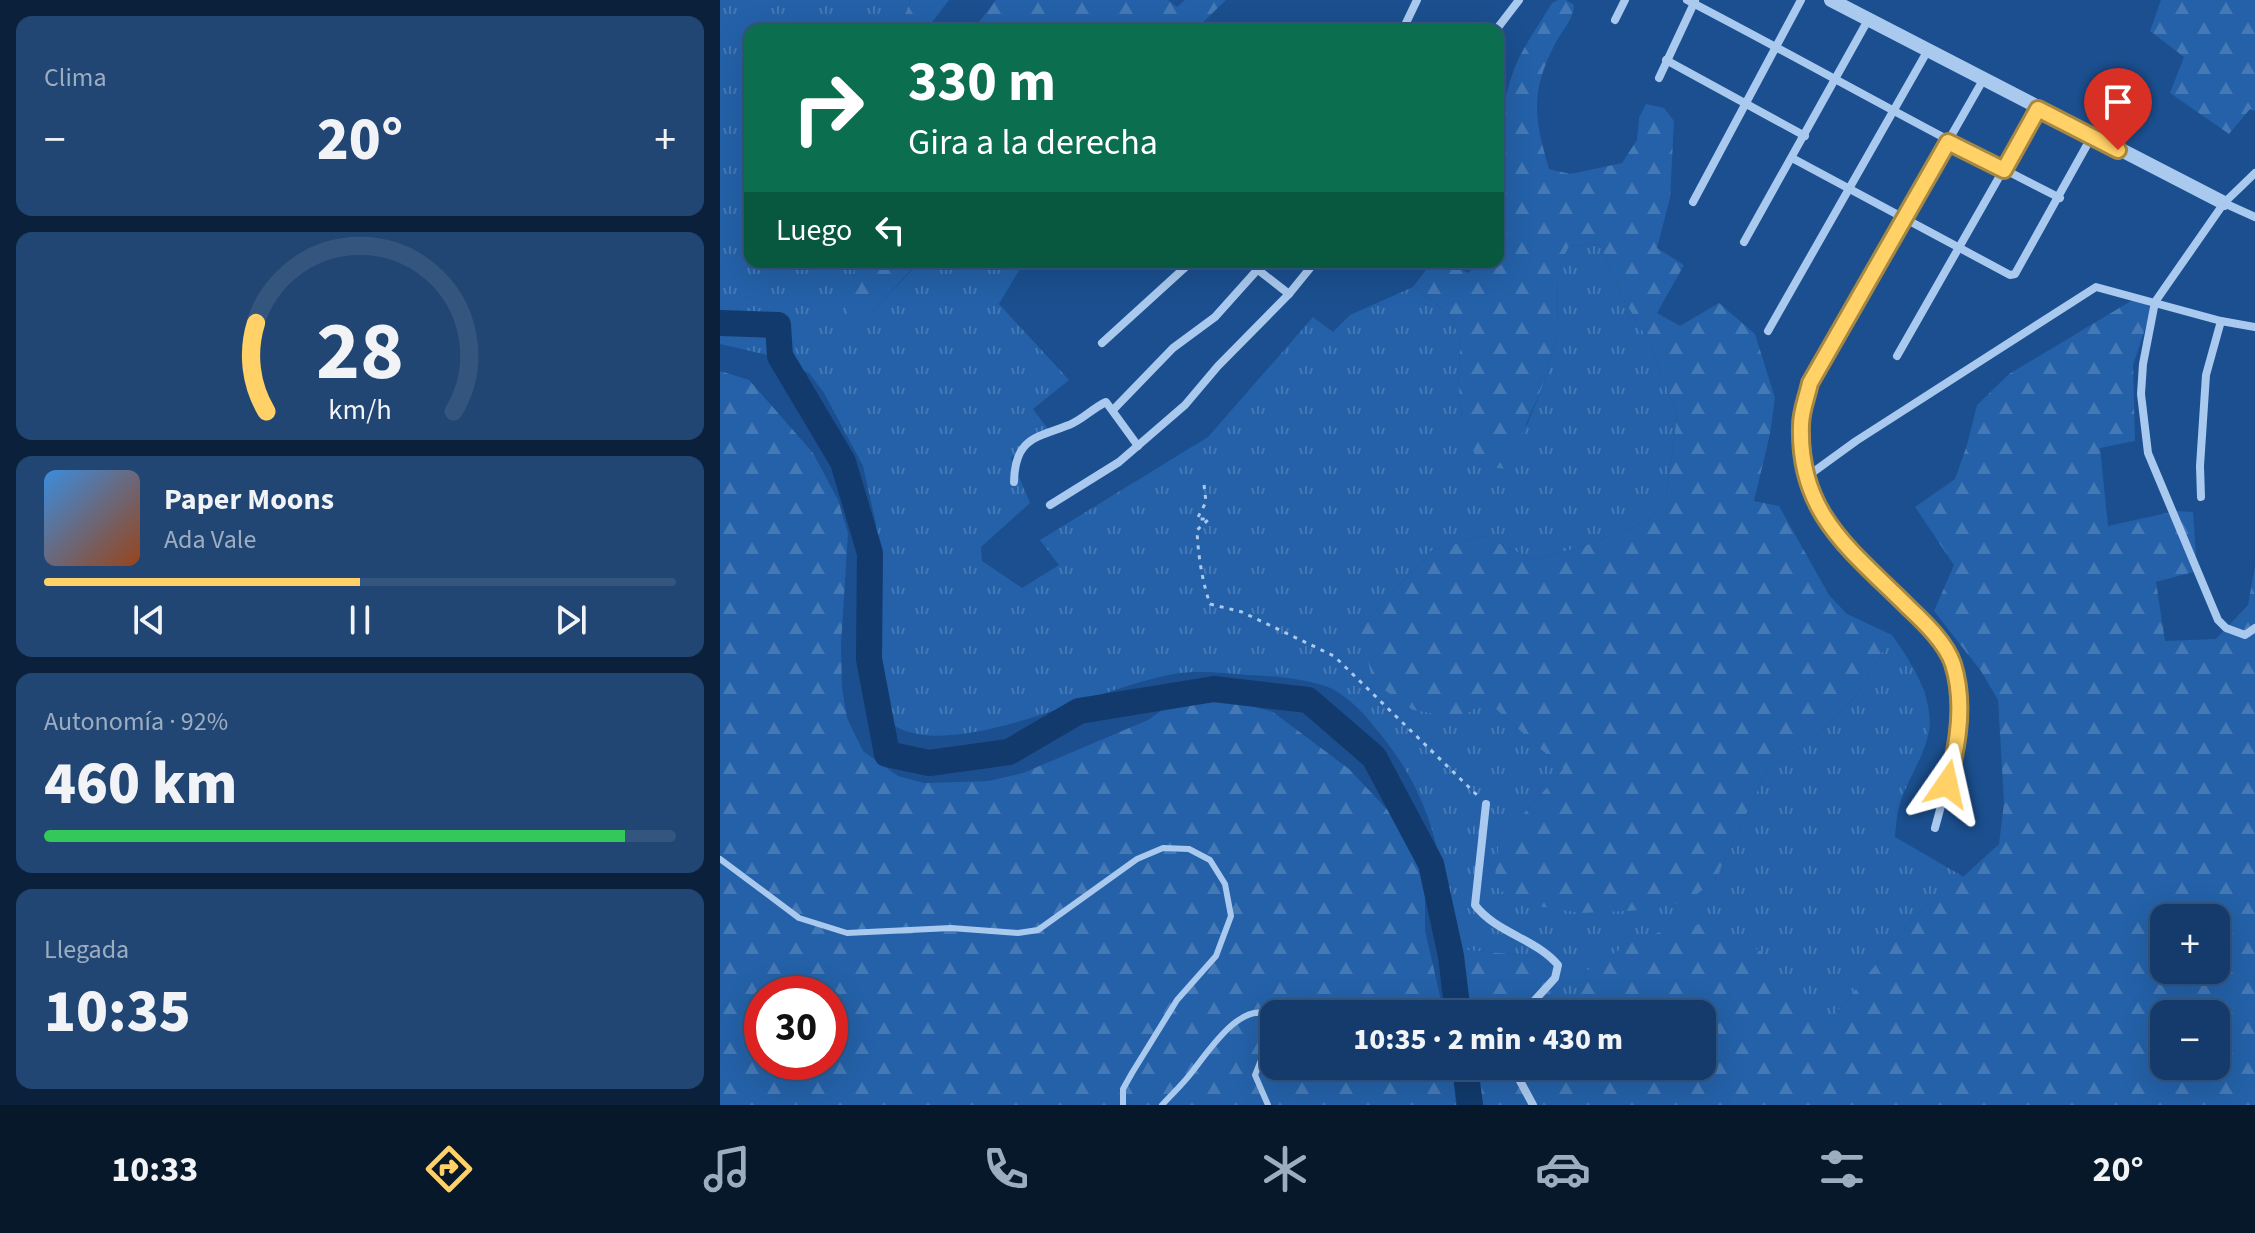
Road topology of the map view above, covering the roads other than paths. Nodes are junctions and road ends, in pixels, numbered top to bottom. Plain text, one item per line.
1 (1417, 0) edge
2 (1519, 0) edge
3 (1625, 0) edge
4 (1801, 0) edge
5 (1831, 0) edge
6 (1692, 1) edge
7 (1615, 20) dead end
8 (1868, 20) junction
9 (1406, 23) dead end
10 (1501, 24) edge
11 (1777, 46) junction
12 (1928, 50) junction
13 (1666, 60) junction
14 (1659, 78) dead end
15 (1983, 80) junction
16 (1835, 81) junction
17 (1744, 105) junction
18 (2038, 109) junction
19 (1892, 112) junction
20 (1805, 136) junction
21 (2092, 136) junction
22 (1948, 142) junction
23 (1792, 158) junction
24 (2004, 170) junction
25 (2255, 173) edge
26 (1848, 190) junction
27 (2060, 198) junction
28 (1693, 202) dead end
29 (2224, 203) junction
30 (2255, 217) edge
31 (1904, 219) junction
32 (1744, 242) dead end
33 (1959, 248) junction
34 (1184, 268) edge
35 (1310, 268) edge
36 (1258, 269) joint
37 (1289, 294) junction
38 (2155, 302) junction
39 (2221, 321) junction
40 (2255, 327) edge
41 (1768, 331) dead end
42 (1102, 343) dead end
43 (1897, 356) dead end
44 (1113, 410) junction
45 (1138, 446) junction
46 (1805, 478) junction
47 (1014, 482) dead end
48 (2201, 497) dead end
49 (1050, 505) dead end
50 (2255, 628) edge
51 (1486, 804) road end
52 (1935, 828) dead end
53 (720, 859) edge
54 (1535, 1000) edge
55 (1260, 1012) edge
56 (1260, 1062) edge
57 (1520, 1080) edge
58 (1123, 1105) edge
59 (1162, 1105) edge
60 (1268, 1105) edge
61 (1533, 1105) edge

1 - 9 street
2 - 10 street
3 - 7 street
4 - 11 street
5 - 8 street
6 - 11 street
6 - 13 street
8 - 12 street
8 - 16 street
11 - 16 street
11 - 17 street
12 - 15 street
12 - 19 street
13 - 14 street
13 - 17 street
15 - 18 street
15 - 22 street
16 - 19 street
16 - 20 street
17 - 20 street
17 - 28 street
18 - 21 street
18 - 24 street
19 - 22 street
19 - 26 street
20 - 23 street
21 - 27 street
21 - 29 street
22 - 24 street
22 - 31 street
23 - 26 street
23 - 32 street
24 - 27 street
24 - 33 street
25 - 29 street
26 - 31 street
26 - 41 street
27 - 33 street
29 - 30 street
29 - 38 street
31 - 33 street
31 - 46 street
33 - 43 street
34 - 42 street
35 - 37 street
36 - 37 street
36 - 44 street
37 - 45 street
38 - 39 street
38 - 46 street
38 - 50 street
39 - 40 street
39 - 48 street
44 - 45 street
44 - 47 street
45 - 49 street
46 - 52 street
51 - 54 street
53 - 58 lane
55 - 59 lane
56 - 60 lane
57 - 61 street

